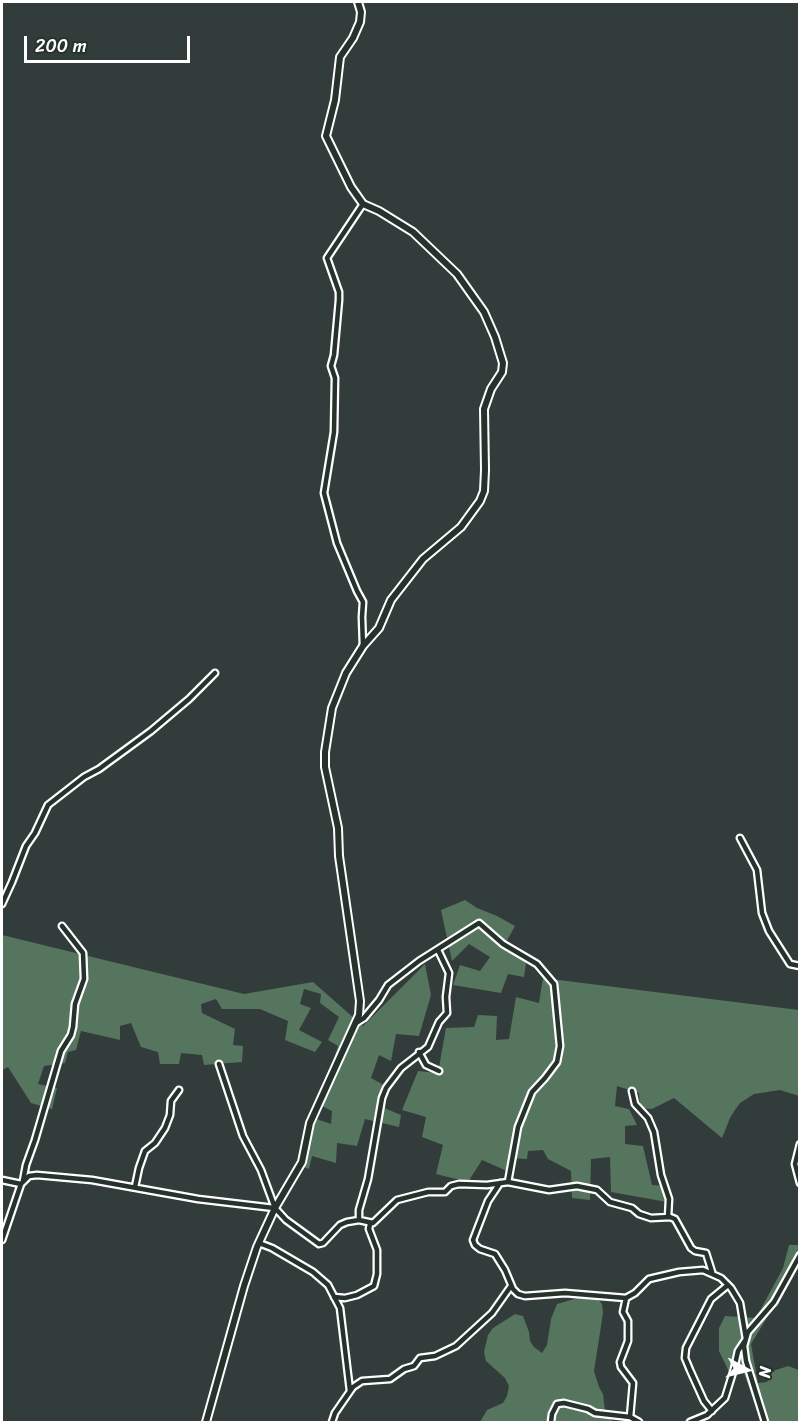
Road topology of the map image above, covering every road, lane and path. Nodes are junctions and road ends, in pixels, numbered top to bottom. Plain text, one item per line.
1 (358, 2) edge
2 (363, 204) junction
3 (363, 646) junction
4 (215, 673) dead end
5 (740, 838) dead end
6 (2, 904) edge
7 (62, 926) dead end
8 (438, 950) junction
9 (800, 966) edge
10 (356, 1023) junction
11 (419, 1052) junction
12 (219, 1064) dead end
13 (439, 1071) dead end
14 (179, 1090) dead end
15 (632, 1091) dead end
16 (800, 1143) edge
17 (2, 1180) edge
18 (508, 1182) junction
19 (22, 1183) junction
20 (500, 1183) junction
21 (800, 1183) edge
22 (135, 1187) junction
23 (274, 1208) junction
24 (668, 1217) junction
25 (359, 1220) junction
26 (370, 1224) junction
27 (2, 1240) edge
28 (259, 1243) junction
29 (800, 1254) edge
30 (712, 1272) junction
31 (728, 1285) junction
32 (511, 1286) junction
33 (334, 1297) junction
34 (626, 1298) junction
35 (746, 1339) junction
36 (350, 1391) junction
37 (712, 1411) junction
38 (630, 1417) junction
39 (206, 1422) edge
40 (332, 1422) edge
41 (551, 1422) edge
42 (639, 1422) edge
43 (690, 1422) edge
44 (765, 1422) edge

1 - 2 street
2 - 3 street
2 - 3 street
3 - 10 street
4 - 6 street
5 - 9 street
7 - 19 street
8 - 10 street
8 - 11 street
8 - 18 street
10 - 23 street
11 - 13 street
11 - 25 street
12 - 23 street
14 - 22 street
15 - 24 street
16 - 21 street
17 - 19 street
18 - 20 street
18 - 24 street
19 - 22 street
19 - 27 street
20 - 26 street
20 - 32 street
22 - 23 street
23 - 25 street
23 - 28 street
24 - 30 street
25 - 26 street
26 - 33 street
28 - 33 street
28 - 39 street
29 - 35 street
30 - 31 street
30 - 34 street
31 - 35 street
31 - 37 street
32 - 34 street
32 - 36 street
33 - 36 street
34 - 38 street
35 - 37 street
35 - 44 street
36 - 40 street
37 - 43 street
38 - 41 street
38 - 42 street

